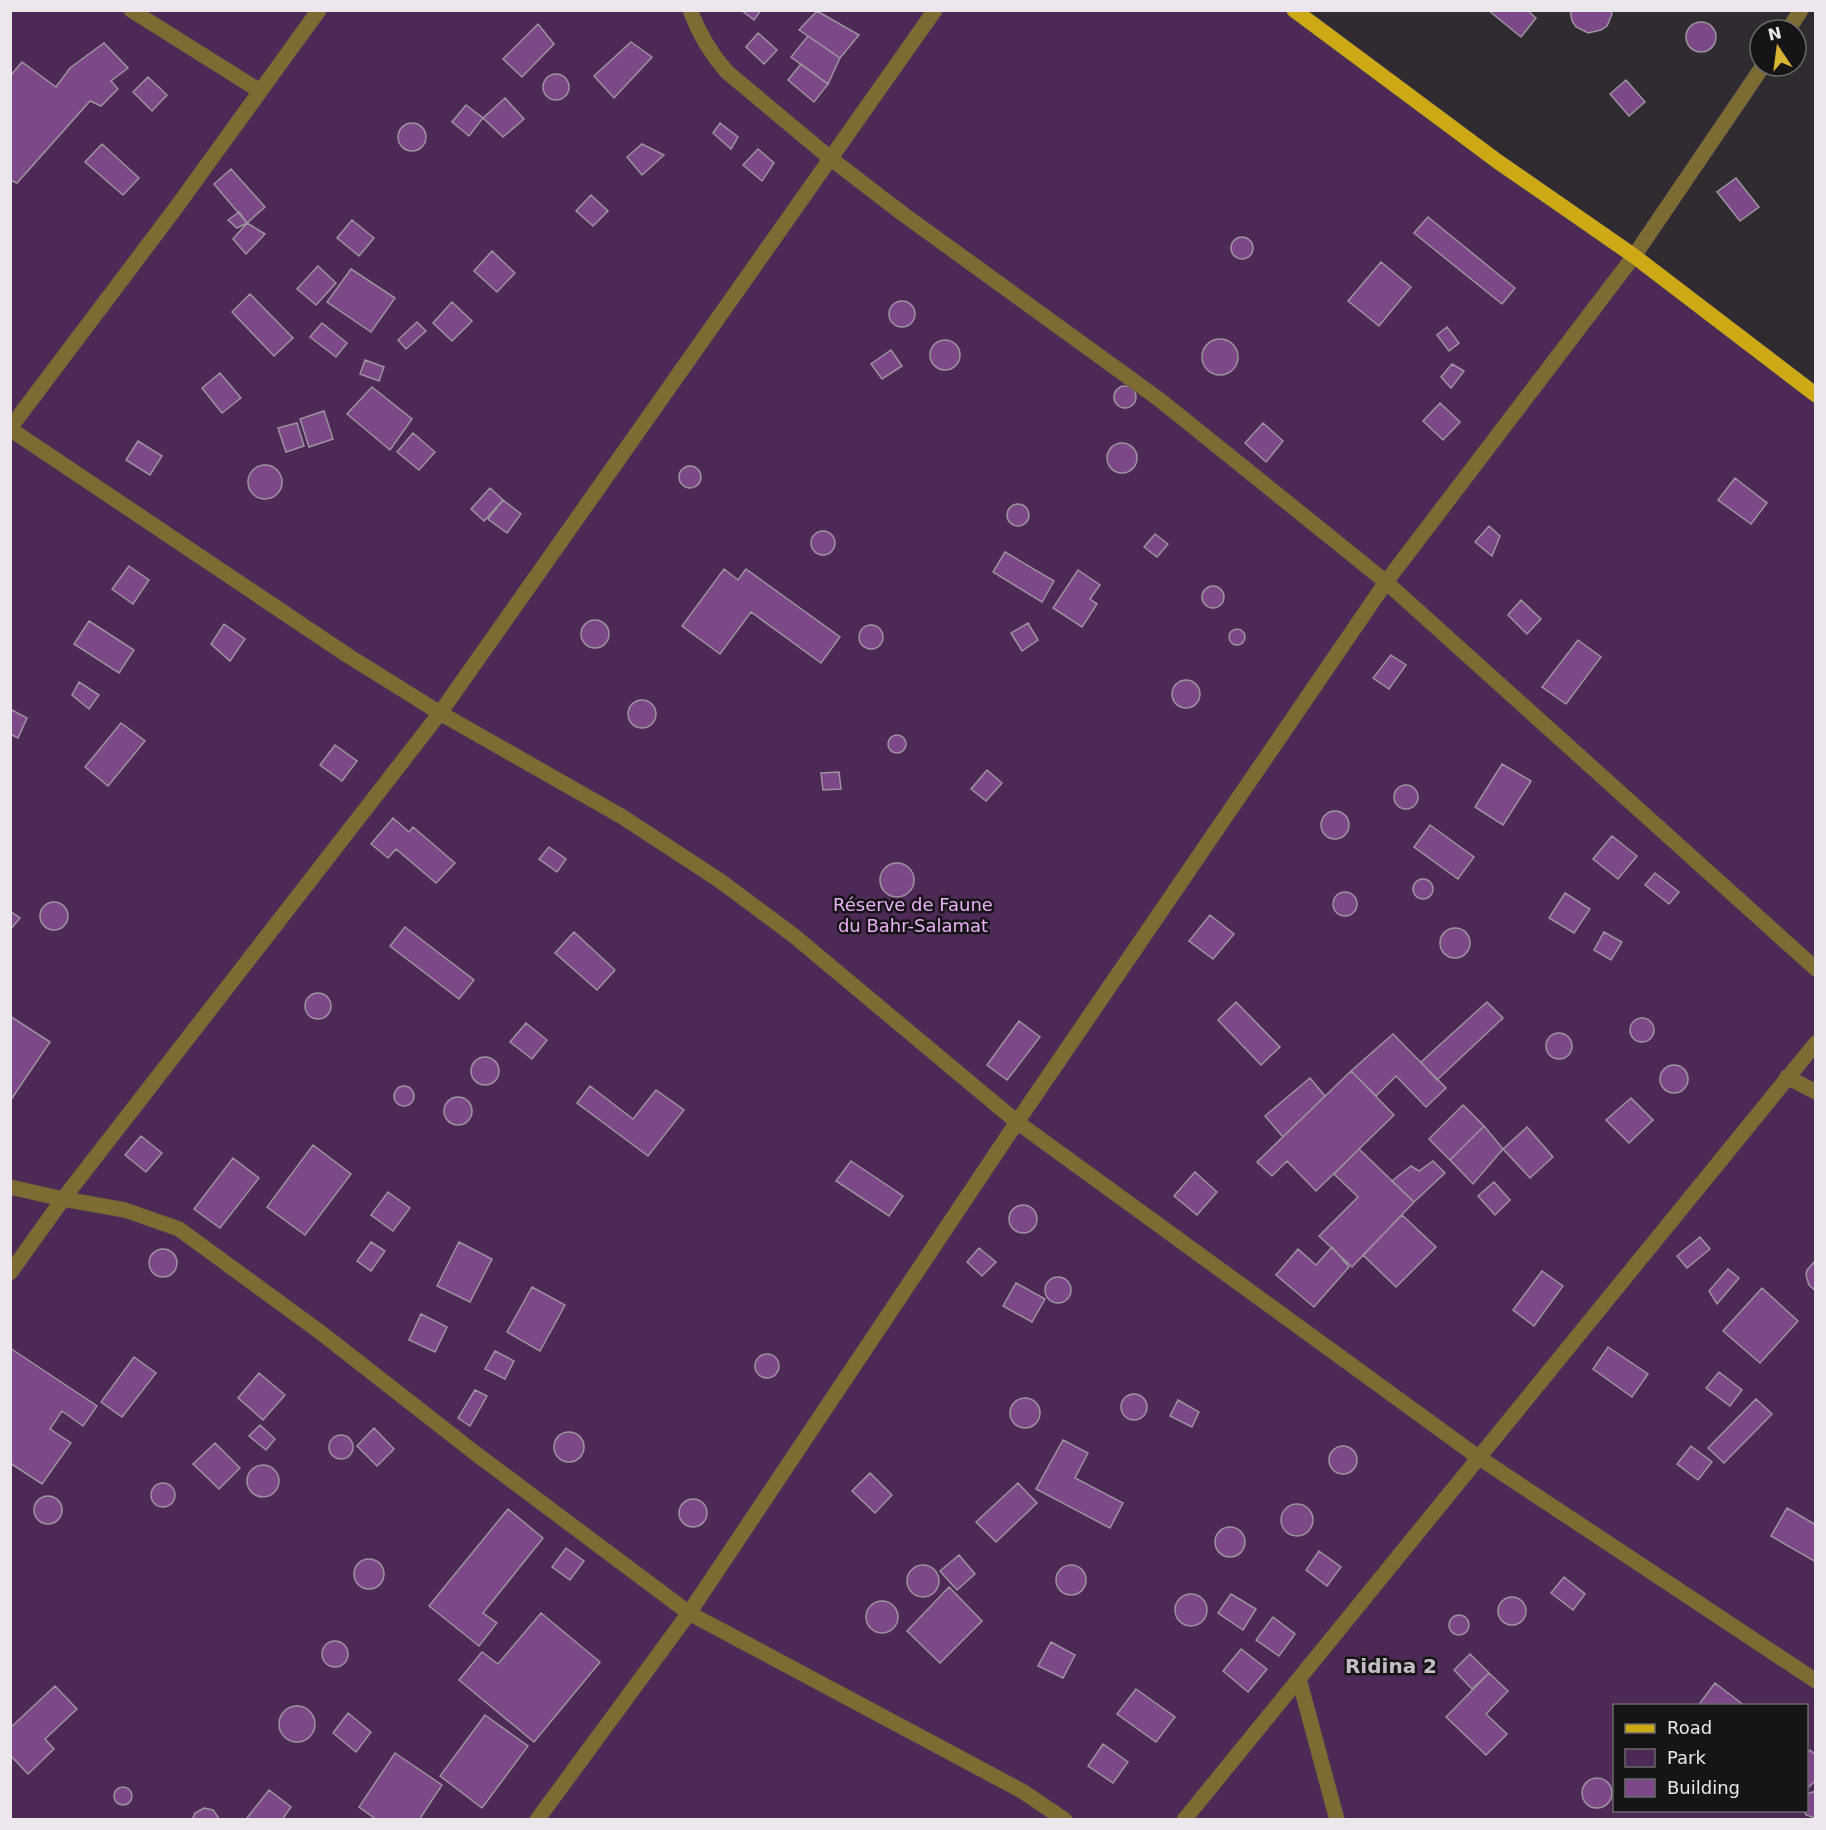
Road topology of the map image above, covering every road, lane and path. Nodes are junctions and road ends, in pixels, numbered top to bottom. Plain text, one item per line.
1 (131, 10) edge
2 (319, 10) edge
3 (690, 10) edge
4 (935, 10) edge
5 (1294, 10) edge
6 (1755, 78) edge
7 (260, 92) junction
8 (830, 158) junction
9 (1634, 256) junction
10 (1815, 395) edge
11 (10, 429) edge
12 (1386, 582) junction
13 (440, 712) junction
14 (1815, 969) edge
15 (1815, 1043) edge
16 (1787, 1077) junction
17 (1815, 1092) edge
18 (1017, 1122) junction
19 (10, 1187) edge
20 (63, 1199) junction
21 (10, 1273) edge
22 (1478, 1457) junction
23 (689, 1612) junction
24 (1299, 1679) junction
25 (1815, 1681) edge
26 (537, 1820) edge
27 (1065, 1820) edge
28 (1184, 1820) edge
29 (1337, 1820) edge

1 - 7 street
2 - 7 street
3 - 8 street
4 - 8 street
5 - 9 main road
6 - 9 street
7 - 11 street
8 - 12 street
8 - 13 street
9 - 10 main road
9 - 12 street
11 - 13 street
12 - 14 street
12 - 18 street
13 - 18 street
13 - 20 street
15 - 16 street
16 - 17 street
16 - 22 street
18 - 22 street
18 - 23 street
19 - 20 street
20 - 21 street
20 - 23 street
22 - 24 street
22 - 25 street
23 - 26 street
23 - 27 street
24 - 28 street
24 - 29 street

